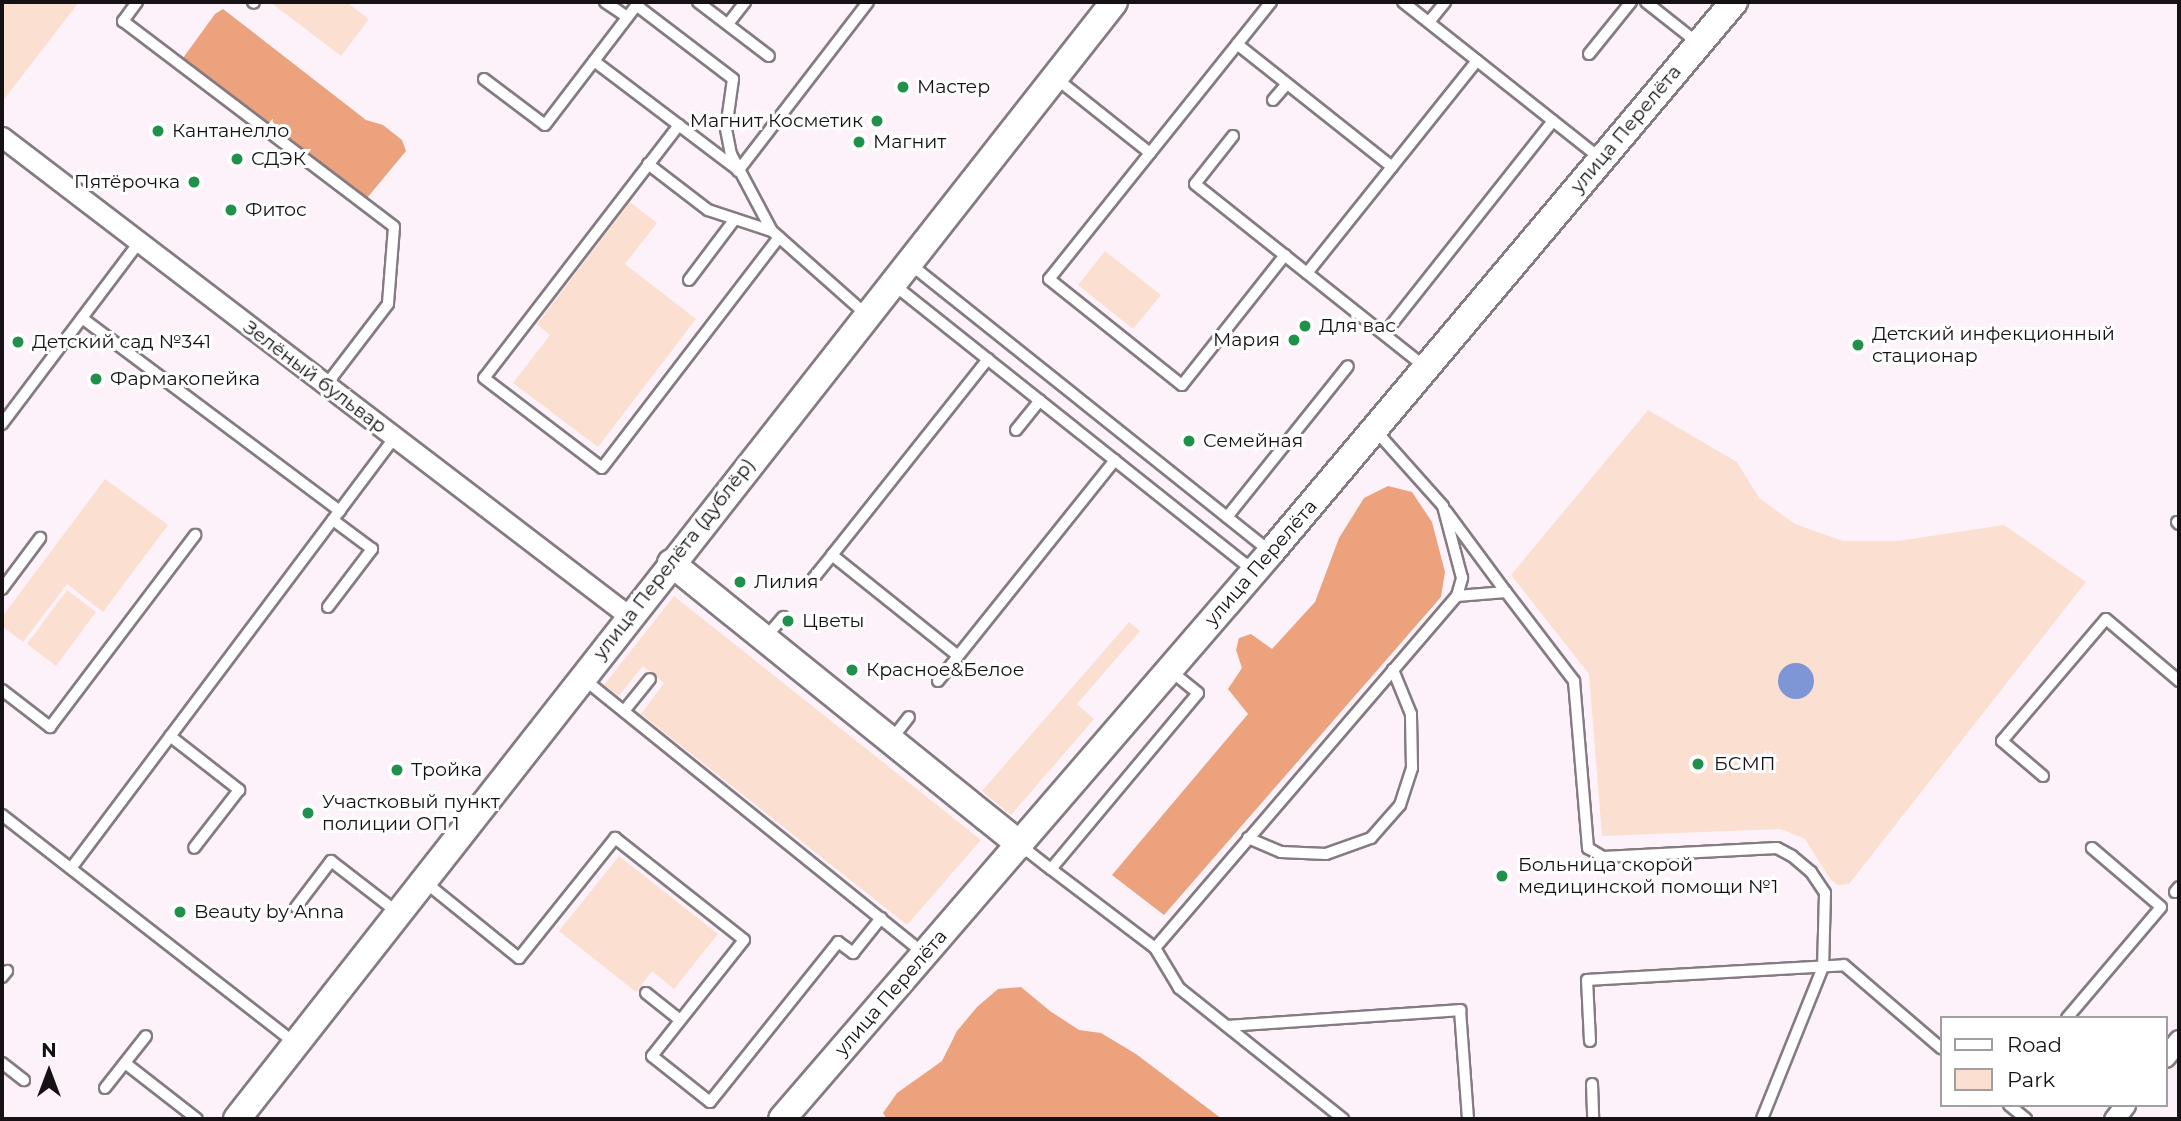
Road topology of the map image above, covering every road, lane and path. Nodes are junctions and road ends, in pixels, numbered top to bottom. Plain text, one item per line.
1 (137, 2) edge
2 (606, 2) edge
3 (698, 2) edge
4 (745, 2) edge
5 (868, 2) edge
6 (1114, 2) edge
7 (1271, 2) edge
8 (1403, 2) edge
9 (1445, 2) edge
10 (1631, 2) edge
11 (1646, 2) edge
12 (1734, 2) edge
13 (638, 3) edge
14 (627, 17) junction
15 (1429, 22) junction
16 (728, 24) junction
17 (1699, 43) junction
18 (1237, 44) junction
19 (1589, 54) dead end
20 (769, 56) dead end
21 (594, 61) junction
22 (1477, 61) junction
23 (1054, 76) junction
24 (484, 79) dead end
25 (1287, 84) junction
26 (1273, 100) dead end
27 (1553, 121) junction
28 (679, 125) junction
29 (1233, 136) dead end
30 (2, 137) edge
31 (1150, 153) junction
32 (1601, 159) junction
33 (648, 164) junction
34 (1392, 167) junction
35 (738, 170) junction
36 (736, 219) junction
37 (776, 234) junction
38 (138, 242) junction
39 (1285, 256) junction
40 (900, 273) junction
41 (1307, 273) junction
42 (689, 280) dead end
43 (867, 316) junction
44 (82, 318) junction
45 (1384, 334) junction
46 (988, 359) junction
47 (1348, 366) dead end
48 (1426, 368) junction
49 (326, 386) junction
50 (1040, 400) junction
51 (2, 425) edge
52 (1016, 430) dead end
53 (1375, 430) junction
54 (394, 437) junction
55 (1115, 460) junction
56 (1443, 506) junction
57 (340, 510) junction
58 (1227, 517) junction
59 (333, 520) junction
60 (195, 535) dead end
61 (40, 538) dead end
62 (832, 555) junction
63 (1263, 561) junction
64 (671, 563) junction
65 (812, 580) dead end
66 (2, 589) edge
67 (1506, 592) junction
68 (1457, 596) junction
69 (328, 607) dead end
70 (629, 616) junction
71 (783, 617) dead end
72 (765, 639) junction
73 (958, 656) junction
74 (1170, 670) junction
75 (1393, 670) junction
76 (581, 677) junction
77 (650, 679) dead end
78 (938, 681) dead end
79 (2179, 681) edge
80 (2, 690) edge
81 (624, 712) junction
82 (909, 718) dead end
83 (170, 736) junction
84 (890, 741) junction
85 (2043, 776) dead end
86 (2, 815) edge
87 (1248, 838) junction
88 (1020, 845) junction
89 (194, 848) dead end
90 (2092, 848) dead end
91 (72, 867) junction
92 (1051, 869) junction
93 (422, 880) junction
94 (296, 907) dead end
95 (397, 912) junction
96 (881, 918) junction
97 (1155, 948) junction
98 (925, 954) junction
99 (1823, 967) junction
100 (646, 993) dead end
101 (2069, 1016) edge
102 (680, 1020) junction
103 (1228, 1026) junction
104 (146, 1036) dead end
105 (2179, 1040) edge
106 (1590, 1041) dead end
107 (295, 1042) junction
108 (1940, 1047) edge
109 (2167, 1055) edge
110 (2, 1063) edge
111 (125, 1063) junction
112 (24, 1080) dead end
113 (1592, 1084) dead end
114 (105, 1088) dead end
115 (2011, 1107) edge
116 (197, 1119) edge
117 (237, 1119) edge
118 (782, 1119) edge
119 (1343, 1119) edge
120 (1468, 1119) edge
121 (1593, 1119) edge
122 (1762, 1119) edge
123 (2026, 1119) edge

1 - 49 lane
2 - 14 lane
3 - 16 lane
4 - 16 lane
5 - 35 lane
6 - 23 street, улица Перелёта (дублёр)
7 - 18 lane
8 - 15 lane
9 - 15 lane
10 - 19 lane
11 - 17 lane
12 - 17 street, улица Перелёта
13 - 14 lane
13 - 35 lane
14 - 21 lane
15 - 22 lane
16 - 20 lane
17 - 32 street, улица Перелёта
18 - 25 lane
18 - 31 lane
21 - 24 lane
21 - 28 lane
22 - 27 lane
22 - 34 lane
23 - 31 lane
23 - 40 street, улица Перелёта (дублёр)
25 - 26 lane
25 - 34 lane
27 - 32 lane
27 - 45 lane
28 - 33 lane
28 - 35 lane
29 - 39 lane
30 - 38 street, Зелёный бульвар
31 - 39 lane
32 - 48 street, улица Перелёта
33 - 36 lane
33 - 37 lane
34 - 41 lane
35 - 37 lane
36 - 37 lane
36 - 42 lane
37 - 43 lane
38 - 44 lane
38 - 49 street, Зелёный бульвар
39 - 41 lane
40 - 43 street, улица Перелёта (дублёр)
40 - 46 lane
40 - 58 lane
41 - 45 lane
43 - 64 street, улица Перелёта (дублёр)
44 - 51 lane
44 - 57 lane
45 - 48 lane
46 - 50 lane
46 - 62 lane
47 - 58 lane
48 - 53 street, улица Перелёта
49 - 54 street, Зелёный бульвар
50 - 52 lane
50 - 55 lane
53 - 56 lane
53 - 63 street, улица Перелёта
54 - 57 lane
54 - 70 street, Зелёный бульвар
55 - 63 lane
55 - 73 lane
56 - 67 lane
56 - 68 lane
57 - 59 lane
58 - 63 lane
59 - 69 lane
59 - 83 lane
60 - 80 lane
61 - 66 lane
62 - 65 lane
62 - 73 lane
63 - 74 street, улица Перелёта
64 - 70 street, улица Перелёта (дублёр)
64 - 72 street
67 - 68 lane
67 - 99 lane
68 - 75 lane
70 - 76 street, улица Перелёта (дублёр)
71 - 72 lane
72 - 84 street
73 - 78 lane
74 - 88 street, улица Перелёта
74 - 92 lane
75 - 87 lane
75 - 87 lane
76 - 81 lane
76 - 93 street, улица Перелёта (дублёр)
77 - 81 lane
79 - 85 lane
81 - 96 lane
82 - 84 lane
83 - 89 lane
83 - 91 lane
84 - 88 street
86 - 91 lane
87 - 97 lane
88 - 92 lane
88 - 98 street, улица Перелёта
90 - 101 lane
91 - 107 lane
92 - 97 lane
93 - 95 street, улица Перелёта (дублёр)
93 - 102 lane
94 - 95 lane
95 - 107 street, улица Перелёта (дублёр)
96 - 98 lane
96 - 102 lane
97 - 103 lane
98 - 118 street, улица Перелёта
99 - 106 lane
99 - 108 lane
99 - 122 lane
100 - 102 lane
103 - 119 lane
103 - 120 lane
104 - 111 lane
105 - 109 street
107 - 117 street, улица Перелёта (дублёр)
110 - 112 lane
111 - 114 lane
111 - 116 lane
113 - 121 lane
115 - 123 lane

